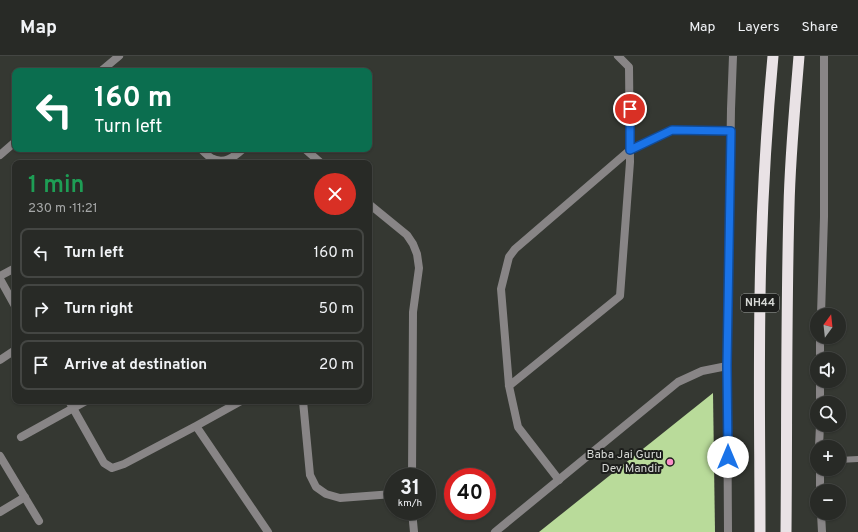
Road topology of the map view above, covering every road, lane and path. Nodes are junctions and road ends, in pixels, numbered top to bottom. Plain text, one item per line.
1 (618, 56) edge
2 (733, 56) edge
3 (773, 56) edge
4 (799, 56) edge
5 (824, 56) edge
6 (115, 57) edge
7 (104, 68) edge
8 (731, 131) junction
9 (12, 145) edge
10 (630, 150) junction
11 (205, 152) edge
12 (239, 152) edge
13 (308, 152) edge
14 (0, 155) edge
15 (219, 160) edge
16 (226, 160) edge
17 (318, 160) edge
18 (372, 206) edge
19 (12, 270) edge
20 (0, 276) edge
21 (0, 279) edge
22 (12, 301) edge
23 (821, 308) edge
24 (12, 352) edge
25 (0, 360) edge
26 (727, 366) junction
27 (509, 386) junction
28 (71, 404) edge
29 (236, 404) edge
30 (303, 404) edge
31 (196, 426) junction
32 (21, 437) dead end
33 (0, 456) edge
34 (858, 459) edge
35 (846, 460) edge
36 (412, 468) edge
37 (559, 480) junction
38 (384, 495) edge
39 (25, 497) junction
40 (0, 512) edge
41 (413, 520) edge
42 (821, 520) edge
43 (39, 521) dead end
44 (268, 532) edge
45 (414, 532) edge
46 (496, 532) edge
47 (728, 532) edge
48 (760, 532) edge
49 (786, 532) edge
50 (822, 532) edge

1 - 10 street
2 - 8 street
3 - 48 highway, NH44
4 - 49 highway, NH44
5 - 23 street
6 - 7 street
8 - 10 street
8 - 26 street
9 - 14 street
10 - 27 street
10 - 27 street
11 - 15 street
12 - 16 street
13 - 17 street
18 - 36 street
19 - 20 street
21 - 22 street
24 - 25 street
26 - 37 street
26 - 47 street
27 - 37 street
28 - 31 street
28 - 32 street
29 - 31 street
30 - 38 street
31 - 44 street
33 - 39 street
34 - 35 lane
37 - 46 street
39 - 40 street
39 - 43 street
41 - 45 street
42 - 50 street

